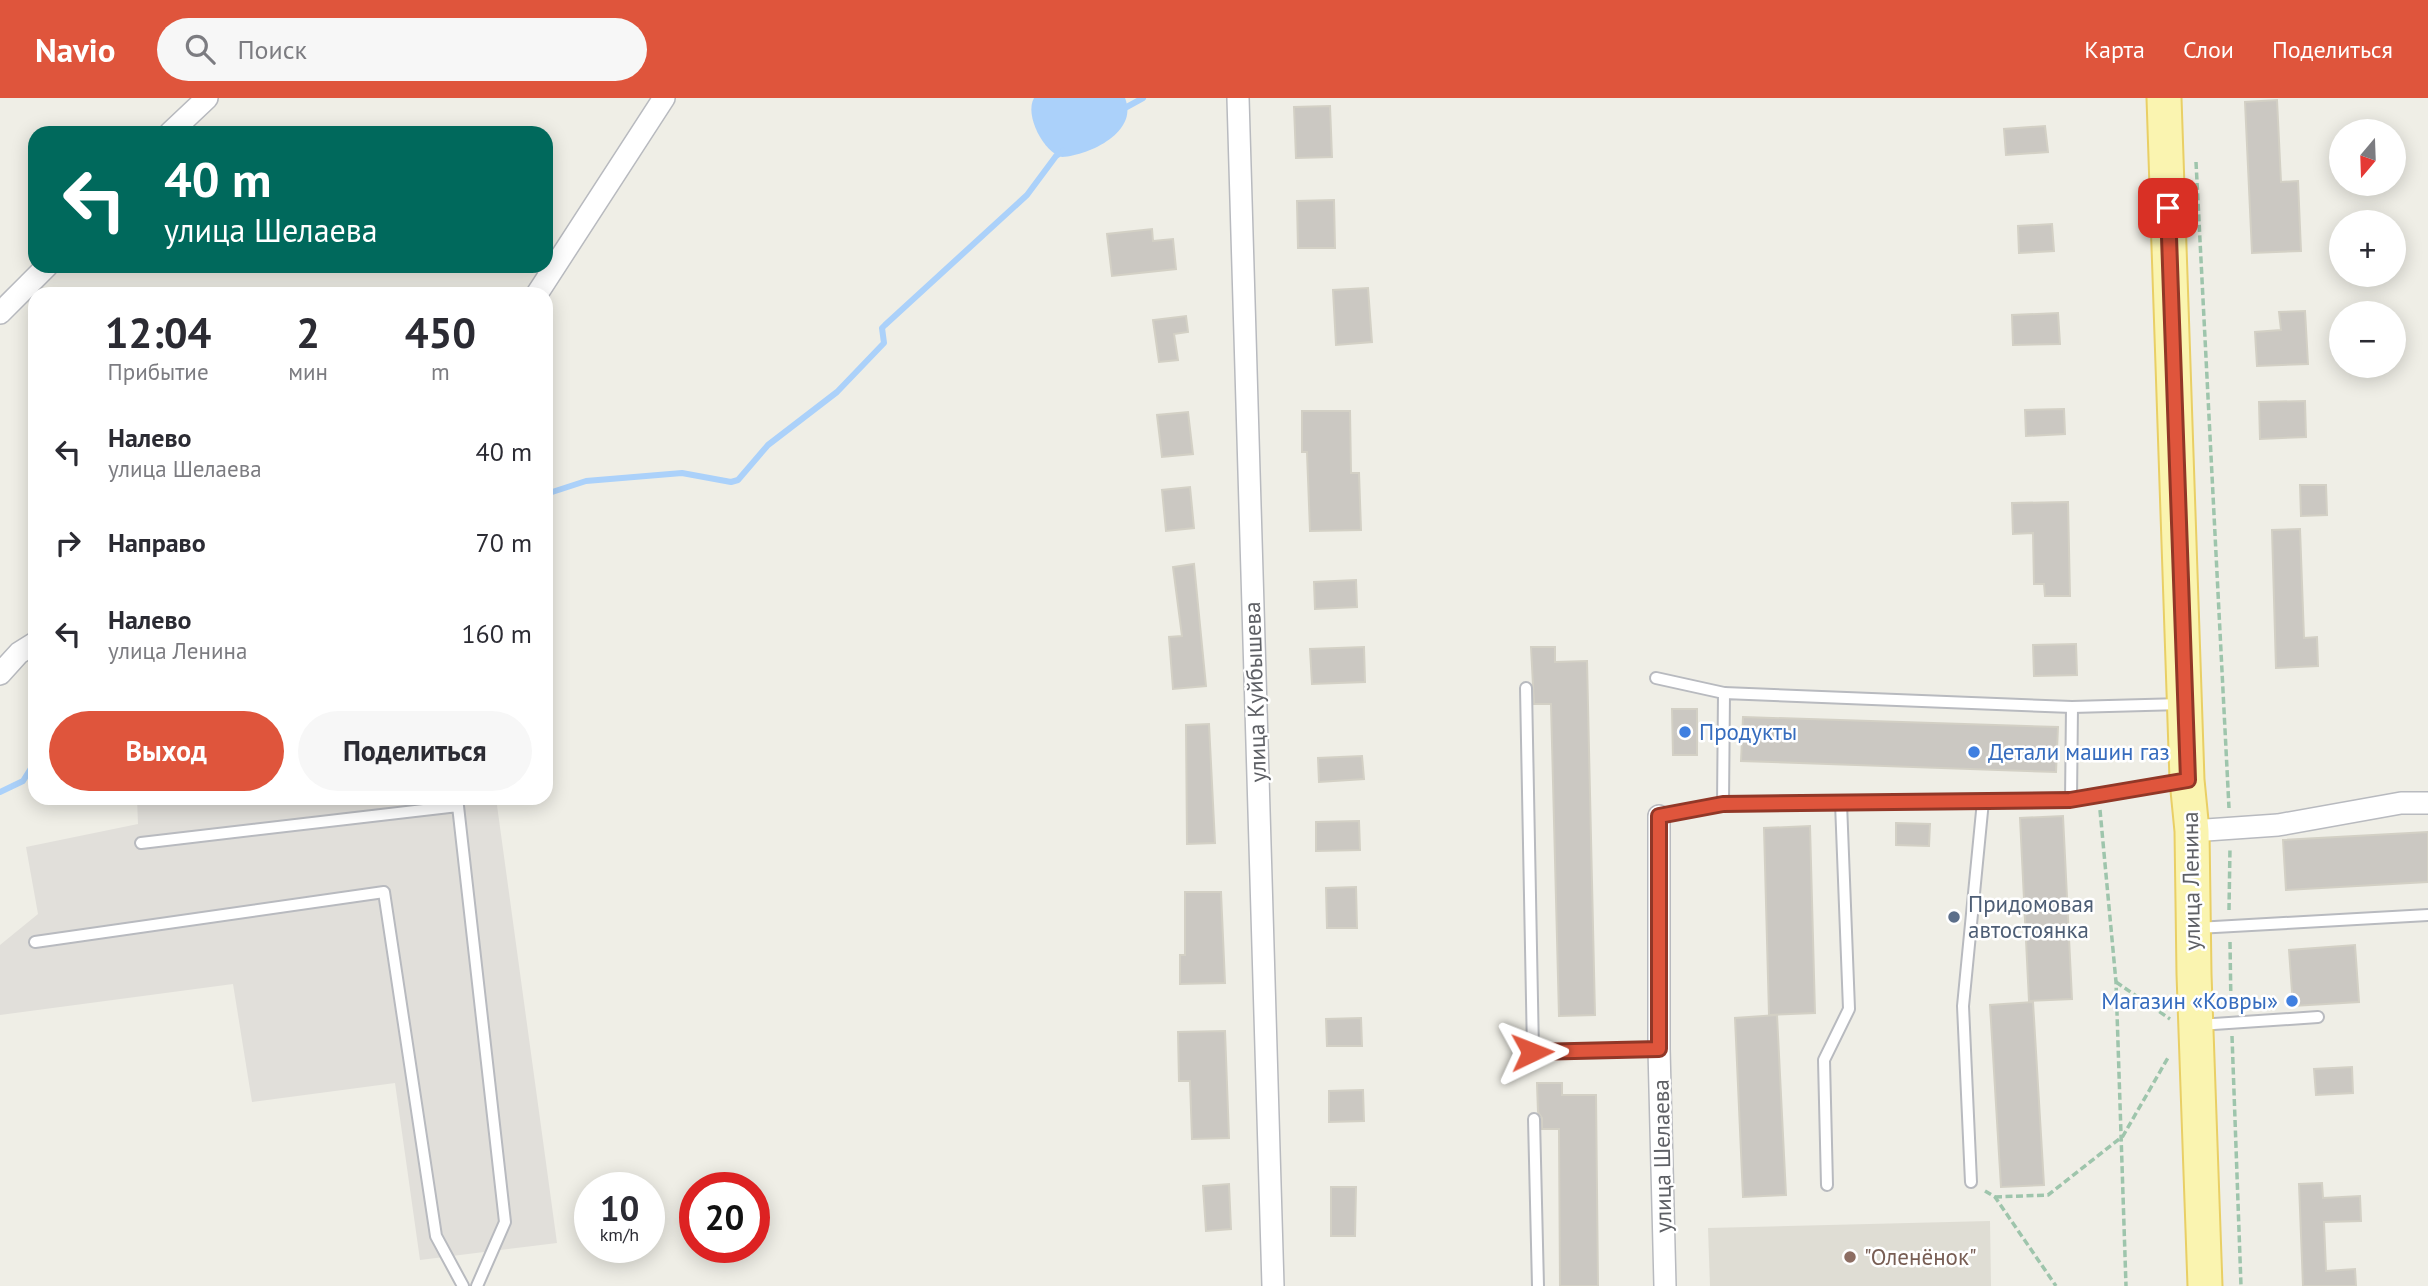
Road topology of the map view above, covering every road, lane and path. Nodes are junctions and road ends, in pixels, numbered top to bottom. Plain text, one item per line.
1 (207, 98) edge
2 (664, 98) edge
3 (1238, 98) edge
4 (2164, 98) edge
5 (177, 126) edge
6 (2195, 154) dead end
7 (553, 269) edge
8 (40, 273) edge
9 (0, 313) edge
10 (28, 647) edge
11 (0, 674) edge
12 (1656, 678) dead end
13 (1526, 688) dead end
14 (1724, 693) junction
15 (2185, 704) junction
16 (2071, 707) junction
17 (2188, 780) junction
18 (2098, 795) junction
19 (2070, 800) junction
20 (1983, 801) junction
21 (1841, 803) junction
22 (2428, 803) edge
23 (1723, 804) junction
24 (1659, 816) joint
25 (2230, 828) junction
26 (2192, 831) junction
27 (141, 843) dead end
28 (2428, 915) edge
29 (2229, 926) junction
30 (2193, 928) junction
31 (35, 942) dead end
32 (2116, 982) junction
33 (2280, 1002) dead end
34 (2231, 1003) junction
35 (2318, 1017) dead end
36 (2232, 1021) junction
37 (2177, 1027) junction
38 (1659, 1049) junction
39 (1534, 1119) dead end
40 (2123, 1136) junction
41 (1971, 1182) joint
42 (1827, 1185) dead end
43 (1994, 1197) junction
44 (463, 1286) edge
45 (477, 1286) edge
46 (1272, 1286) edge
47 (1538, 1286) edge
48 (1665, 1286) edge
49 (2056, 1286) edge
50 (2126, 1286) edge
51 (2205, 1286) edge
52 (2241, 1286) edge

1 - 5 street
2 - 7 street
3 - 46 street, улица Куйбышева
4 - 15 main road, улица Ленина
6 - 25 path
8 - 9 street
10 - 11 street
12 - 14 lane
13 - 38 lane
14 - 16 lane
14 - 23 lane
15 - 16 lane
15 - 17 main road, улица Ленина
16 - 19 lane
17 - 18 lane
17 - 26 main road, улица Ленина
18 - 19 lane
18 - 32 path
19 - 20 lane
20 - 21 lane
20 - 41 lane
21 - 23 lane
21 - 42 lane
22 - 25 street
23 - 24 lane
24 - 38 street, улица Шелаева
25 - 26 street
25 - 29 path
26 - 30 main road, улица Ленина
27 - 45 lane
28 - 29 lane
29 - 30 lane
29 - 34 path
30 - 37 main road, улица Ленина
31 - 44 lane
32 - 37 path
32 - 40 path
33 - 34 path
34 - 36 path
35 - 36 lane
36 - 37 lane
36 - 52 path
37 - 40 path
37 - 51 main road, улица Ленина
38 - 48 street, улица Шелаева
39 - 47 lane
40 - 43 path
40 - 50 path
41 - 43 path
43 - 49 path

